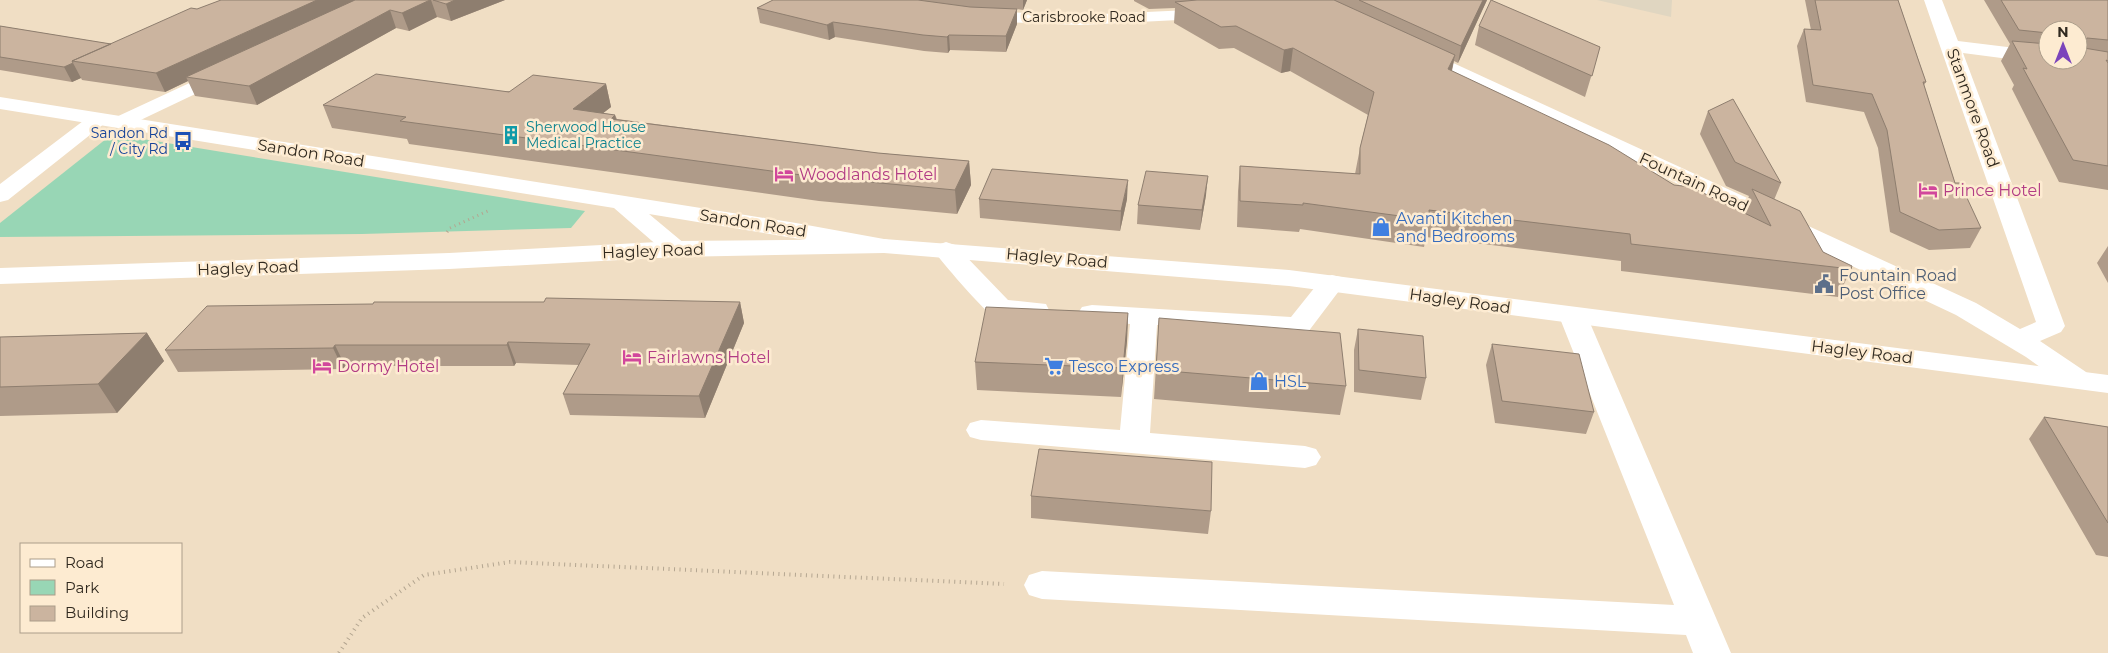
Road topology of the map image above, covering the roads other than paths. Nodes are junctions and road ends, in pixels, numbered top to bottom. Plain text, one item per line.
1 (1933, 0) edge
2 (958, 13) edge
3 (1231, 13) edge
4 (1402, 46) edge
5 (1951, 46) junction
6 (2038, 57) edge
7 (239, 66) edge
8 (0, 103) edge
9 (98, 119) junction
10 (121, 122) junction
11 (0, 195) edge
12 (621, 202) junction
13 (884, 246) junction
14 (676, 249) junction
15 (946, 250) junction
16 (0, 276) edge
17 (1332, 283) junction
18 (1144, 316) junction
19 (1573, 316) junction
20 (2020, 339) junction
21 (2076, 379) junction
22 (2108, 384) edge
23 (981, 430) dead end
24 (1134, 442) junction
25 (1305, 457) dead end
26 (1042, 585) road end
27 (1705, 637) edge

1 - 5 main road, Stanmore Road
2 - 3 main road, Carisbrooke Road
4 - 20 main road, Fountain Road
5 - 6 main road
5 - 20 main road, Stanmore Road
7 - 10 main road
8 - 9 main road, Sandon Road
9 - 10 main road, Sandon Road
9 - 11 main road
10 - 12 main road, Sandon Road
12 - 13 main road, Sandon Road
12 - 14 main road
13 - 14 main road, Hagley Road
13 - 15 main road, Hagley Road
14 - 16 main road, Hagley Road
15 - 17 main road, Hagley Road
15 - 18 main road
17 - 18 main road
17 - 19 main road, Hagley Road
18 - 24 main road
19 - 21 main road, Hagley Road
19 - 27 main road
20 - 21 main road, Fountain Road
21 - 22 main road, Hagley Road
23 - 24 main road
24 - 25 main road
26 - 27 main road

